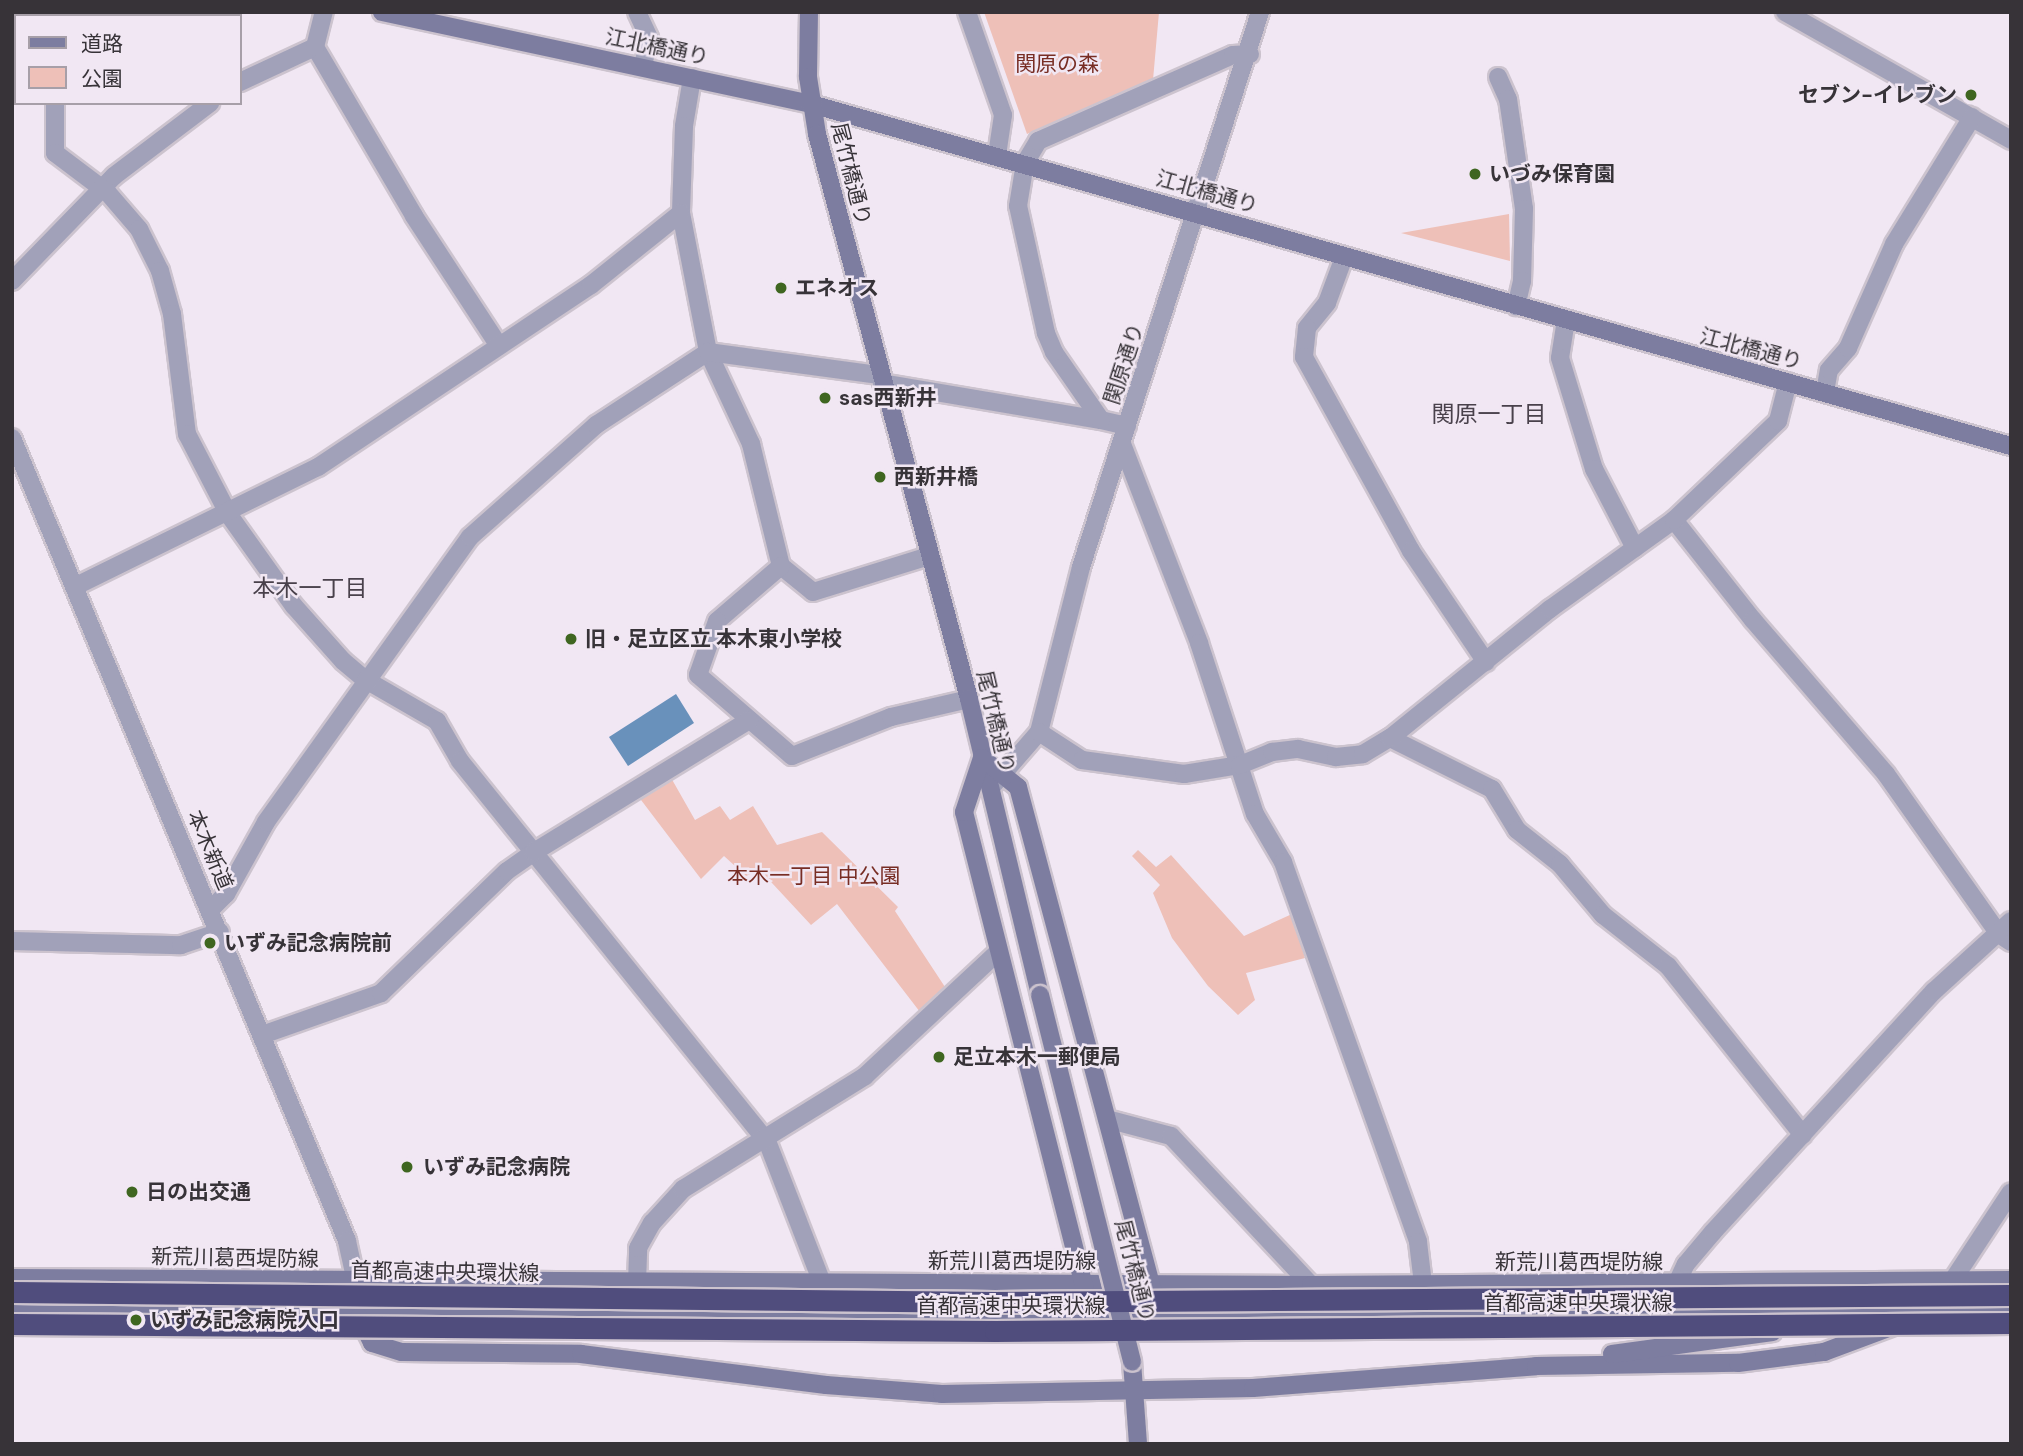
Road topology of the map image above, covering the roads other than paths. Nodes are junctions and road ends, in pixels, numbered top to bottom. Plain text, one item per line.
1 (324, 12) edge
2 (382, 12) edge
3 (637, 12) edge
4 (809, 12) edge
5 (967, 12) edge
6 (1261, 12) edge
7 (1785, 12) edge
8 (413, 15) edge
9 (315, 47) junction
10 (1250, 54) junction
11 (643, 67) junction
12 (1498, 77) dead end
13 (692, 78) junction
14 (242, 81) edge
15 (811, 104) junction
16 (55, 105) edge
17 (207, 105) edge
18 (1972, 117) junction
19 (2011, 140) edge
20 (997, 155) junction
21 (1025, 163) junction
22 (100, 189) junction
23 (681, 212) junction
24 (1197, 213) junction
25 (1344, 257) junction
26 (12, 281) edge
27 (1516, 306) junction
28 (1566, 320) junction
29 (499, 346) junction
30 (708, 352) junction
31 (881, 379) junction
32 (1787, 382) junction
33 (1825, 392) junction
34 (1101, 420) junction
35 (1127, 426) junction
36 (12, 438) edge
37 (1122, 444) junction
38 (2011, 446) edge
39 (229, 515) junction
40 (1674, 520) junction
41 (1635, 548) junction
42 (929, 556) junction
43 (781, 566) junction
44 (76, 586) junction
45 (1486, 662) junction
46 (366, 680) junction
47 (969, 699) junction
48 (749, 720) junction
49 (1038, 733) junction
50 (1390, 738) junction
51 (982, 758) junction
52 (1240, 765) junction
53 (1002, 774) junction
54 (989, 790) junction
55 (534, 852) junction
56 (210, 910) junction
57 (220, 932) junction
58 (2007, 932) edge
59 (12, 941) edge
60 (996, 954) junction
61 (262, 1035) junction
62 (1107, 1119) junction
63 (1803, 1135) junction
64 (767, 1141) junction
65 (2011, 1192) edge
66 (12, 1278) edge
67 (1953, 1280) junction
68 (2011, 1280) edge
69 (356, 1282) junction
70 (637, 1283) junction
71 (822, 1283) junction
72 (1083, 1284) junction
73 (1151, 1284) junction
74 (1423, 1284) junction
75 (1676, 1284) junction
76 (1311, 1285) junction
77 (12, 1292) edge
78 (2011, 1295) edge
79 (12, 1309) edge
80 (1921, 1310) junction
81 (2011, 1310) edge
82 (358, 1314) junction
83 (1158, 1314) junction
84 (1091, 1315) junction
85 (2011, 1323) edge
86 (12, 1324) edge
87 (1536, 1366) junction
88 (1136, 1392) junction
89 (1138, 1444) edge

1 - 9 street
2 - 8 main road, 江北橋通り
3 - 11 street
4 - 15 main road, 尾竹橋通り
5 - 20 street
6 - 10 street, 関原通り
7 - 18 street
8 - 11 main road, 江北橋通り
9 - 14 street
9 - 29 street
10 - 21 street
10 - 24 street, 関原通り
11 - 13 main road, 江北橋通り
12 - 27 street
13 - 15 main road, 江北橋通り
13 - 23 street
15 - 20 main road, 江北橋通り
15 - 31 main road, 尾竹橋通り
16 - 22 street
17 - 22 street
18 - 19 street
18 - 33 street
20 - 21 main road, 江北橋通り
21 - 24 main road, 江北橋通り
21 - 34 street
22 - 26 street
22 - 39 street
23 - 29 street
23 - 30 street
24 - 25 main road, 江北橋通り
24 - 35 street, 関原通り
25 - 27 main road, 江北橋通り
25 - 45 street
27 - 28 main road, 江北橋通り
28 - 32 main road, 江北橋通り
28 - 41 street
29 - 39 street
30 - 31 street
30 - 43 street
30 - 46 street
31 - 34 street
31 - 42 main road, 尾竹橋通り
32 - 33 main road, 江北橋通り
32 - 40 street
33 - 38 main road, 江北橋通り
34 - 35 street
35 - 37 street, 関原通り
36 - 44 street, 本木新道
37 - 49 street, 関原通り
37 - 52 street
39 - 44 street
39 - 46 street
40 - 41 street
40 - 58 street
41 - 45 street
42 - 43 street
42 - 47 main road, 尾竹橋通り
43 - 48 street
44 - 56 street, 本木新道
45 - 50 street
46 - 55 street
46 - 56 street
47 - 48 street
47 - 51 main road, 尾竹橋通り
48 - 55 street
49 - 52 street
49 - 53 street
50 - 52 street
50 - 63 street
51 - 53 main road
51 - 54 main road, 尾竹橋通り
51 - 60 main road
52 - 74 street
53 - 54 street
53 - 62 main road
54 - 88 main road, 尾竹橋通り, bridge
55 - 61 street
55 - 64 street
56 - 57 street, 本木新道
57 - 59 street
57 - 61 street, 本木新道
58 - 63 street
60 - 64 street
60 - 72 main road
61 - 69 street, 本木新道
62 - 73 main road
62 - 76 street
63 - 75 street
64 - 70 street
64 - 71 street
65 - 67 street
66 - 69 main road, 新荒川葛西堤防線
67 - 68 main road, 新荒川葛西堤防線
67 - 75 main road, 新荒川葛西堤防線
67 - 80 main road
69 - 70 main road, 新荒川葛西堤防線
69 - 82 main road
70 - 71 main road, 新荒川葛西堤防線
71 - 72 main road, 新荒川葛西堤防線
72 - 73 main road, 新荒川葛西堤防線
72 - 84 main road
73 - 76 main road, 新荒川葛西堤防線
73 - 83 main road
74 - 75 main road, 新荒川葛西堤防線
74 - 76 main road, 新荒川葛西堤防線
77 - 78 highway, 首都高速中央環状線, bridge
79 - 82 main road
80 - 81 main road
80 - 83 main road
80 - 87 main road
80 - 87 main road
82 - 84 main road
82 - 88 main road
83 - 84 main road
85 - 86 highway, 首都高速中央環状線, bridge
87 - 88 main road
88 - 89 main road, 尾竹橋通り

